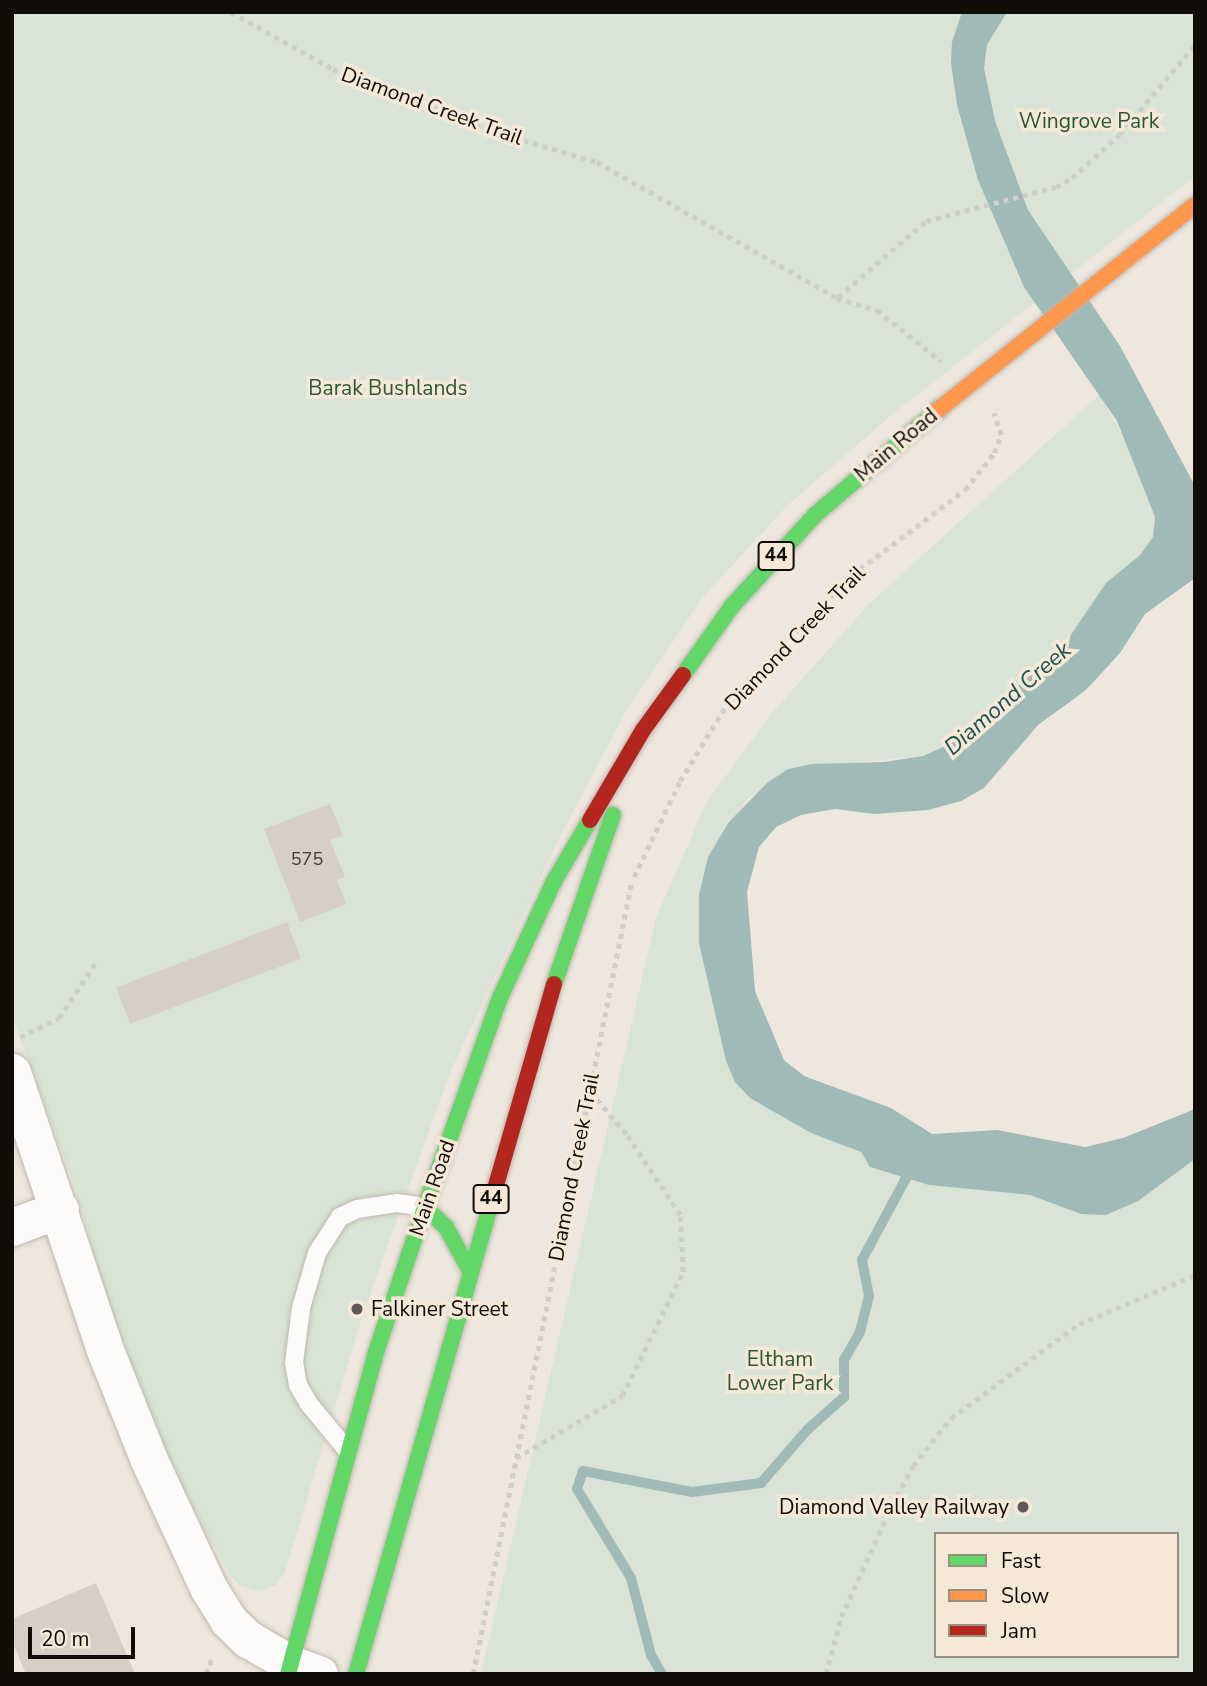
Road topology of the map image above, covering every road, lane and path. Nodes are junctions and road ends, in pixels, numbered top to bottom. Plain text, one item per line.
1 (231, 12) edge
2 (1195, 45) edge
3 (1195, 205) edge
4 (837, 298) junction
5 (944, 363) dead end
6 (992, 407) dead end
7 (643, 730) junction
8 (96, 962) dead end
9 (12, 1040) edge
10 (12, 1072) edge
11 (590, 1091) junction
12 (425, 1207) junction
13 (60, 1209) junction
14 (12, 1227) edge
15 (470, 1271) junction
16 (1195, 1275) edge
17 (349, 1453) junction
18 (516, 1458) junction
19 (358, 1669) edge
20 (299, 1671) edge
21 (378, 1674) edge
22 (473, 1674) edge
23 (826, 1674) edge

1 - 4 path, Diamond Creek Trail
2 - 4 path
3 - 7 main road, Main Road / 44, bridge
4 - 5 path, Diamond Creek Trail
6 - 11 path, Diamond Creek Trail
7 - 12 main road, Main Road / 44
7 - 15 main road, Main Road / 44
8 - 9 path
10 - 13 street
11 - 18 path, Diamond Creek Trail
11 - 18 path
12 - 15 main road
12 - 17 main road, Main Road / 44
12 - 17 lane
13 - 14 street
13 - 20 street
15 - 19 main road, Main Road / 44
16 - 23 path
17 - 20 main road, Main Road / 44
18 - 22 path, Diamond Creek Trail
19 - 21 lane

